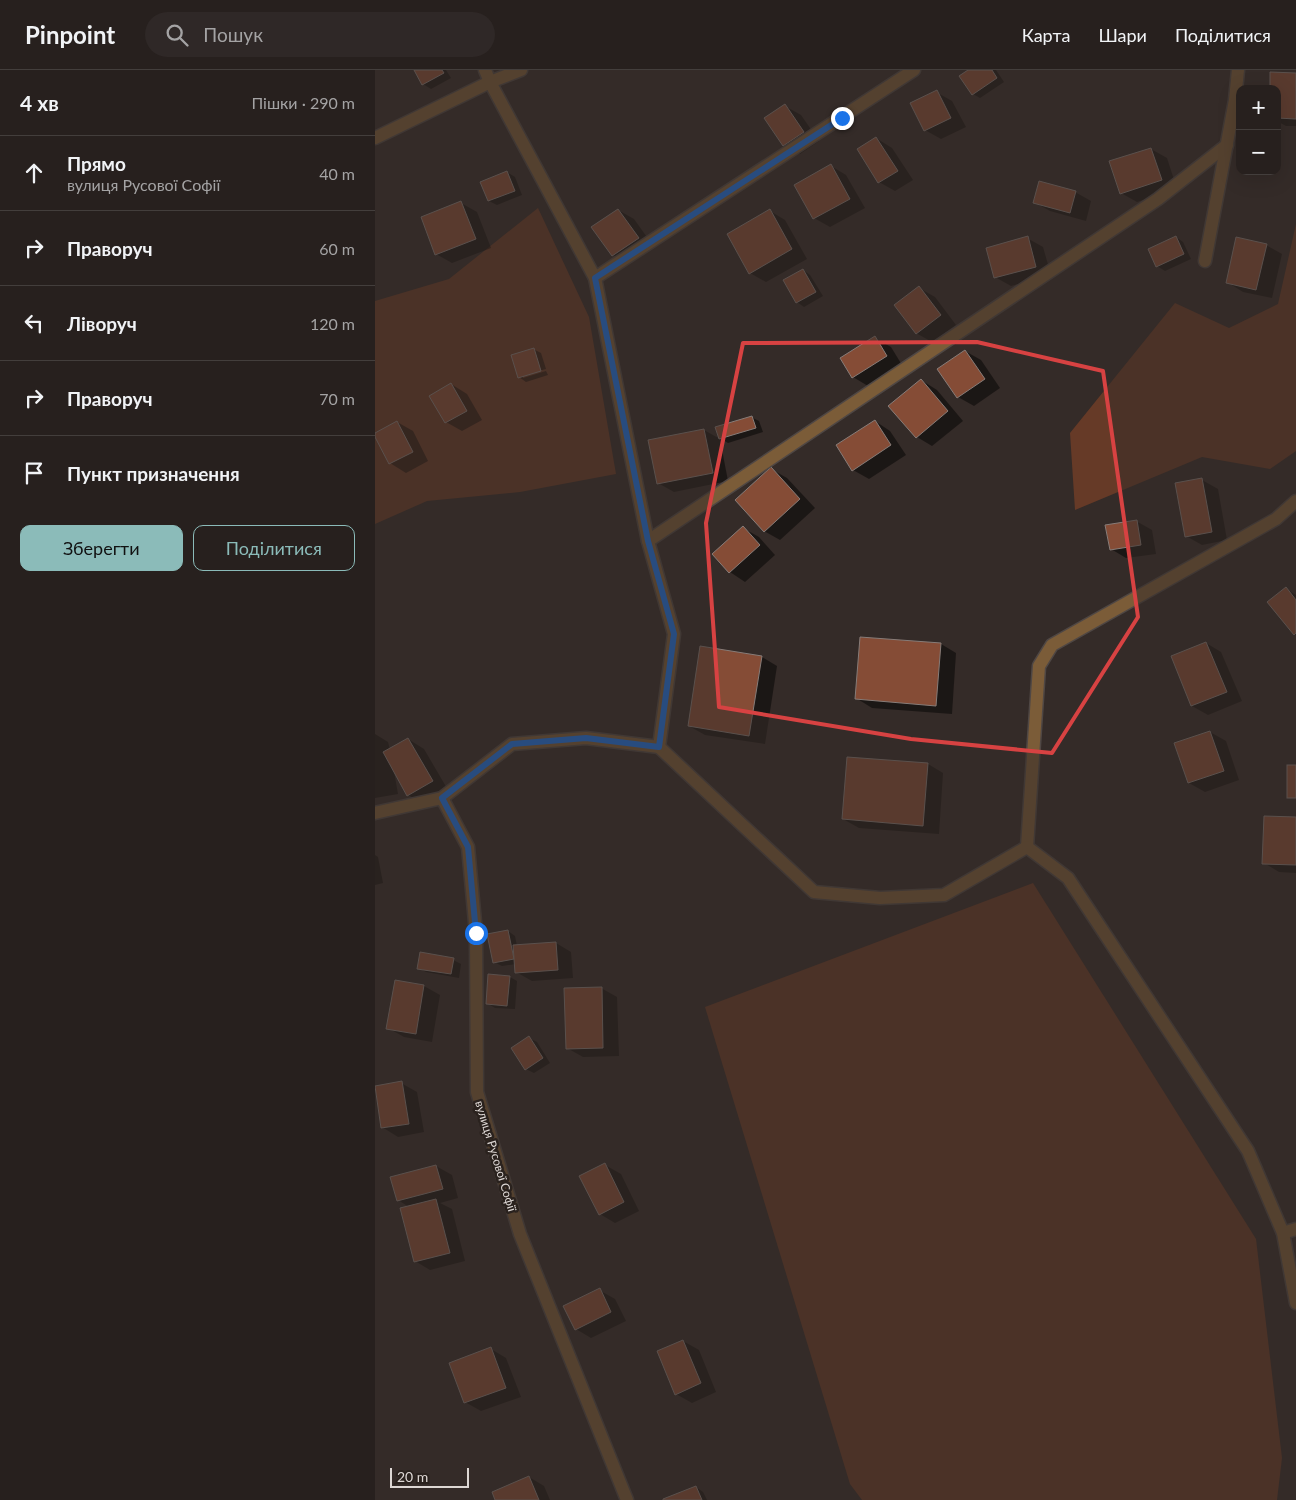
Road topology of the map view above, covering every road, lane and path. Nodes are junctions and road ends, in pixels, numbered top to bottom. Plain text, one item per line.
1 (521, 70) edge
2 (914, 70) edge
3 (1238, 70) edge
4 (487, 76) edge
5 (375, 138) edge
6 (1227, 145) junction
7 (1205, 261) dead end
8 (595, 278) junction
9 (1296, 501) edge
10 (648, 541) junction
11 (659, 747) junction
12 (442, 798) junction
13 (375, 813) edge
14 (1027, 847) junction
15 (1296, 1230) edge
16 (1283, 1233) junction
17 (1296, 1303) edge
18 (627, 1500) edge

1 - 4 street
2 - 8 street
3 - 6 street
4 - 5 street
4 - 8 street
6 - 7 street
6 - 10 street
8 - 10 street
9 - 14 street
10 - 11 street
11 - 12 street
11 - 14 street
12 - 13 street
12 - 18 street, вулиця Русової Софії
14 - 16 street
15 - 16 street
16 - 17 street

